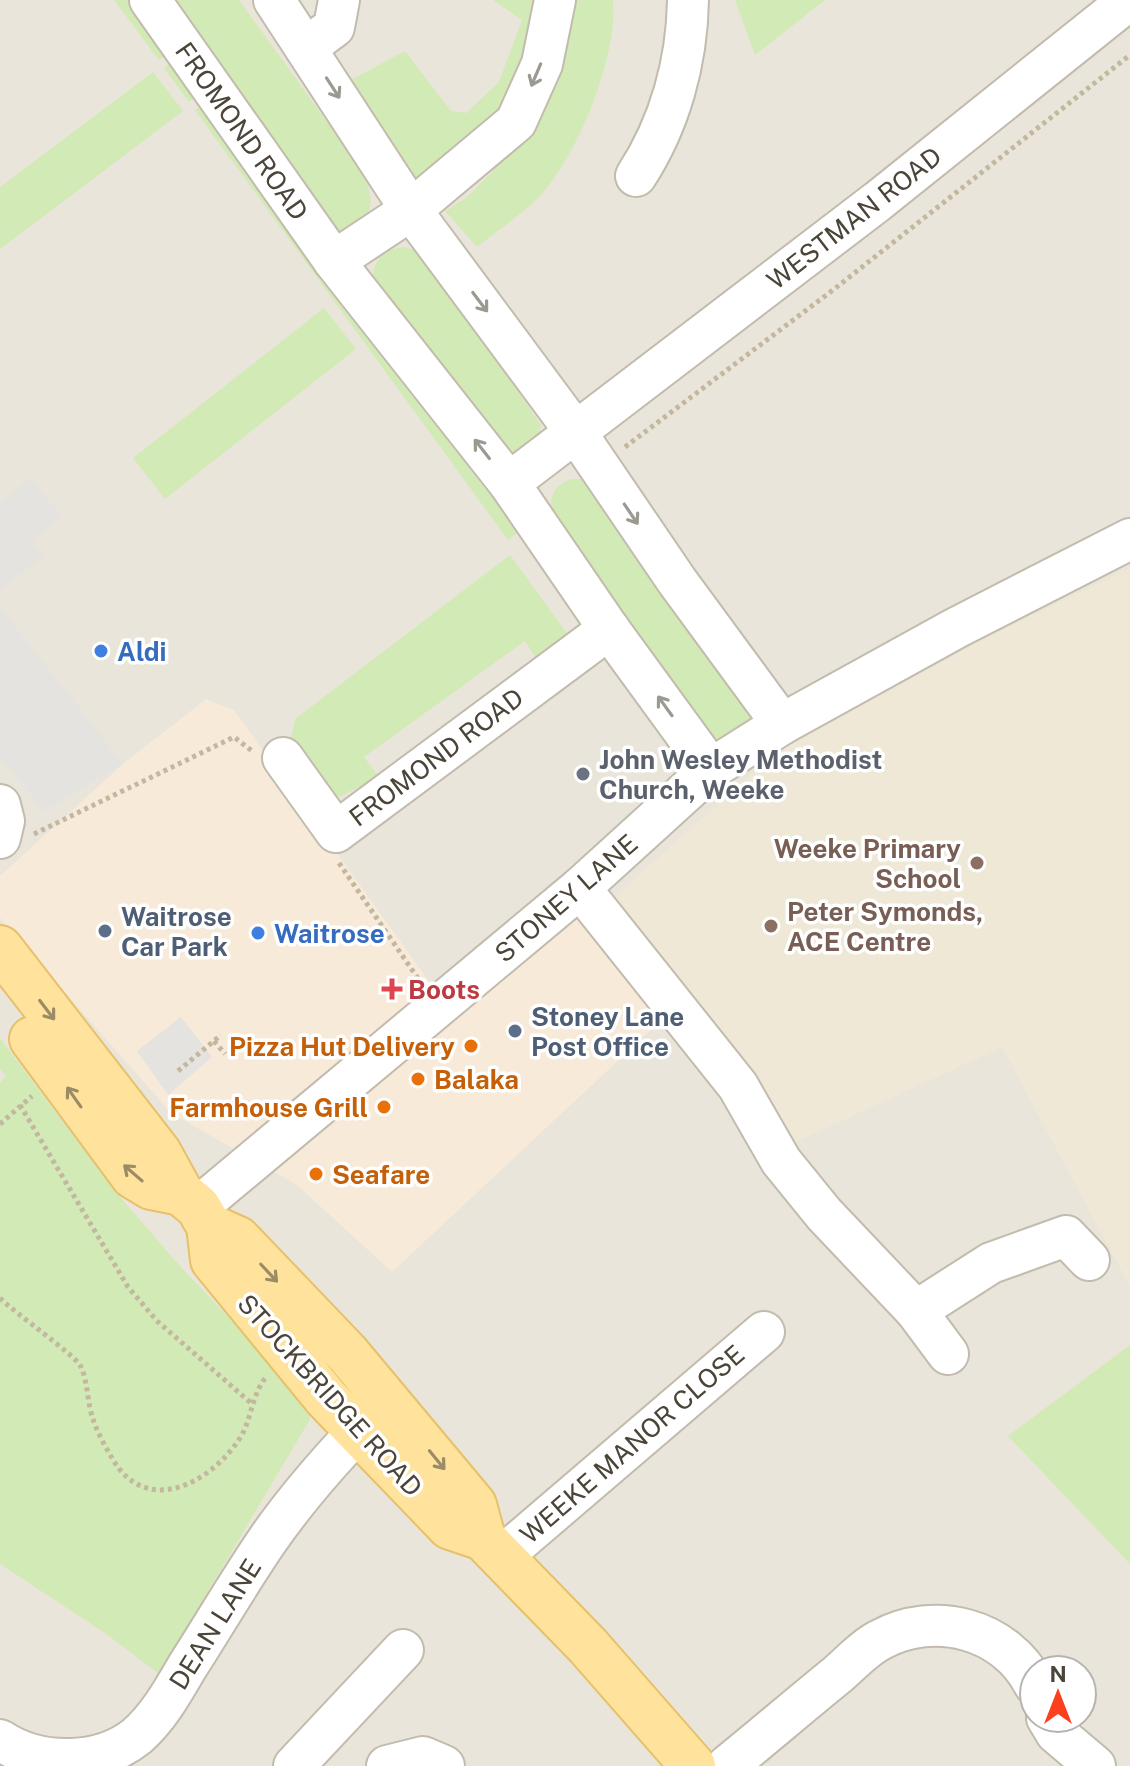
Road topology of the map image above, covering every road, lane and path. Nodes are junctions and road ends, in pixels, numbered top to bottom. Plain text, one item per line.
1 (150, 0) edge
2 (274, 0) edge
3 (339, 0) edge
4 (555, 0) edge
5 (688, 0) edge
6 (1129, 0) edge
7 (307, 47) junction
8 (1130, 55) edge
9 (636, 176) dead end
10 (411, 210) junction
11 (334, 261) junction
12 (577, 434) junction
13 (600, 467) junction
14 (509, 483) junction
15 (1126, 549) edge
16 (609, 629) junction
17 (782, 724) junction
18 (270, 758) joint
19 (711, 769) junction
20 (0, 805) edge
21 (16, 837) edge
22 (333, 853) dead end
23 (580, 888) junction
24 (0, 948) edge
25 (0, 995) edge
26 (438, 1007) junction
27 (221, 1035) dead end
28 (214, 1041) junction
29 (225, 1054) dead end
30 (63, 1060) junction
31 (178, 1071) dead end
32 (20, 1105) junction
33 (0, 1124) edge
34 (196, 1208) junction
35 (1089, 1260) dead end
36 (0, 1298) edge
37 (916, 1311) junction
38 (764, 1332) dead end
39 (948, 1354) dead end
40 (269, 1373) dead end
41 (388, 1399) junction
42 (251, 1403) junction
43 (357, 1431) junction
44 (492, 1547) junction
45 (403, 1650) dead end
46 (1018, 1660) edge
47 (1057, 1734) edge
48 (0, 1740) edge
49 (98, 1762) edge
50 (294, 1766) edge
51 (387, 1766) edge
52 (444, 1766) edge
53 (693, 1766) edge
54 (727, 1766) edge
55 (1095, 1766) edge

1 - 11 street, FROMOND ROAD
2 - 7 street
3 - 7 street
4 -> 10 street
5 - 9 street
6 - 12 street, WESTMAN ROAD
7 -> 10 street
8 - 13 path
10 - 11 street
10 -> 12 street
14 -> 11 street, FROMOND ROAD
12 - 13 street
12 - 14 street
13 -> 17 street
14 - 16 street, FROMOND ROAD
15 - 17 street, STONEY LANE
16 - 18 street, FROMOND ROAD
19 -> 16 street, FROMOND ROAD
17 - 19 street, STONEY LANE
18 - 21 path
19 - 23 street, STONEY LANE
20 - 21 street
22 - 26 path
23 - 26 street, STONEY LANE
23 - 37 street
24 -> 30 main road, STOCKBRIDGE ROAD
25 - 30 main road, STOCKBRIDGE ROAD
26 - 34 street, STONEY LANE
27 - 28 path
28 - 29 path
28 - 31 path
30 - 32 path
30 - 34 main road, STOCKBRIDGE ROAD
32 - 33 path
32 - 42 path
34 -> 41 main road, STOCKBRIDGE ROAD
34 - 43 main road, STOCKBRIDGE ROAD
35 - 37 street
36 - 42 path
37 - 39 street
38 - 44 street, WEEKE MANOR CLOSE
40 - 42 path
41 - 43 street, DEAN LANE
41 -> 44 main road, STOCKBRIDGE ROAD
43 - 44 main road, STOCKBRIDGE ROAD
43 - 49 street, DEAN LANE
44 - 53 main road, STOCKBRIDGE ROAD
45 - 50 street
46 - 54 street
47 - 55 street
48 - 49 street, DEAN LANE
51 - 52 street

